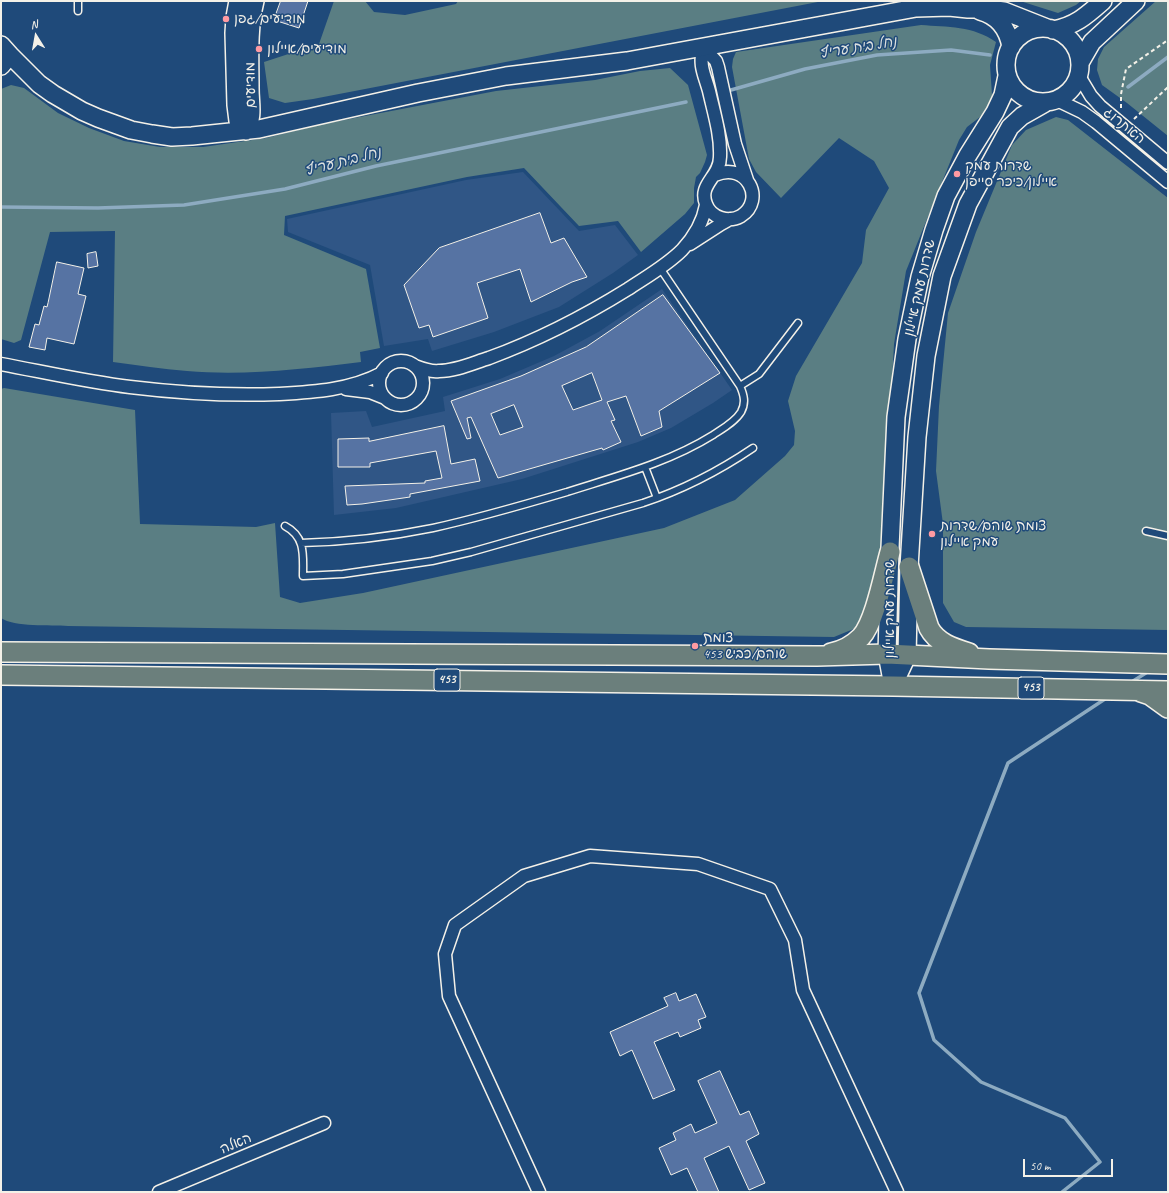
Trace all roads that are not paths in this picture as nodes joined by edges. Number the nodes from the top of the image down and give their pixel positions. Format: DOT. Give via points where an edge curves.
graph roads {
  1 [pos="78,1"];
  2 [pos="238,1"];
  3 [pos="255,1"];
  4 [pos="1103,1"];
  5 [pos="1136,1"];
  6 [pos="968,9"];
  7 [pos="78,11"];
  8 [pos="1050,29"];
  9 [pos="703,47"];
  10 [pos="1011,47"];
  11 [pos="4,55"];
  12 [pos="1080,68"];
  13 [pos="1007,76"];
  14 [pos="1051,101"];
  15 [pos="246,131"];
  16 [pos="1168,163"];
  17 [pos="715,175"];
  18 [pos="746,180"];
  19 [pos="1168,182"];
  20 [pos="706,205"];
  21 [pos="730,220"];
  22 [pos="682,249"];
  23 [pos="660,268"];
  24 [pos="798,323"];
  25 [pos="1,364"];
  26 [pos="415,366"];
  27 [pos="455,369"];
  28 [pos="382,374"];
  29 [pos="740,386"];
  30 [pos="339,388"];
  31 [pos="421,393"];
  32 [pos="385,398"];
  33 [pos="753,448"];
  34 [pos="645,467"];
  35 [pos="657,498"];
  36 [pos="285,526"];
  37 [pos="1146,531"];
  38 [pos="1168,536"];
  39 [pos="301,543"];
  40 [pos="890,552"];
  41 [pos="910,567"];
  42 [pos="1,638"];
  43 [pos="1,652"];
  44 [pos="40,652"];
  45 [pos="887,654"];
  46 [pos="817,656"];
  47 [pos="907,656"];
  48 [pos="989,659"];
  49 [pos="1168,664"];
  50 [pos="1,675"];
  51 [pos="894,686"];
  52 [pos="1136,690"];
  53 [pos="1168,691"];
  54 [pos="1168,708"];
  55 [pos="324,1123"];
  56 [pos="159,1192"];
  57 [pos="538,1192"];
  58 [pos="897,1192"];
  1 -- 7 [label="lane"];
  2 -- 15 [label="main road, מודיעים" via="234,33 236,105 238,121"];
  3 -- 15 [label="main road, מודיעים" via="250,54 251,117"];
  4 -- 8 [label="main road" via="1076,23 1065,28"];
  5 -- 12 [label="main road" via="1092,42"];
  6 -- 8 [label="main road" via="987,8 1004,11"];
  6 -- 9 [label="main road" via="949,7 908,10"];
  6 -- 10 [label="main road" via="991,15 1000,22 1009,36"];
  8 -- 10 [label="main road" via="1038,29 1022,35"];
  8 -- 12 [label="main road" via="1061,33 1074,45 1078,52"];
  9 -- 15 [label="main road" via="627,62 506,76 418,92"];
  9 -- 17 [label="street" via="702,72 720,139 719,167"];
  9 -- 18 [label="street" via="718,66 735,144"];
  10 -- 13 [label="main road" via="1007,56"];
  11 -- 15 [label="main road" via="53,94 82,111 115,125 172,136"];
  12 -- 14 [label="main road" via="1076,84 1070,91 1063,97"];
  12 -- 16 [label="street, האתרוג" via="1091,96 1100,106"];
  13 -- 14 [label="main road" via="1022,96 1033,101"];
  13 -- 40 [label="main road, שדרות עמק איילון" via="995,112 946,196 920,277 907,339 896,417"];
  14 -- 19 [label="street, האתרוג" via="1082,112"];
  14 -- 41 [label="main road, שדרות עמק איילון" via="1022,116 1010,127 968,204 942,276 924,371 917,437"];
  17 -- 18 [label="street" via="732,172 744,176"];
  17 -- 20 [label="street" via="705,188"];
  18 -- 21 [label="street" via="753,195 752,202 744,214"];
  20 -- 21 [label="street" via="718,218"];
  20 -- 22 [label="street" via="699,225"];
  21 -- 22 [label="street"];
  22 -- 23 [label="street"];
  23 -- 27 [label="street" via="557,329"];
  23 -- 29 [label="lane"];
  24 -- 29 [label="lane" via="759,374"];
  25 -- 30 [label="street" via="129,387 203,394 296,393"];
  26 -- 27 [label="street" via="438,372"];
  26 -- 28 [label="street" via="396,362 389,365"];
  26 -- 31 [label="street" via="422,377"];
  27 -- 31 [label="street" via="436,379"];
  28 -- 30 [label="street"];
  28 -- 32 [label="street" via="379,385"];
  29 -- 34 [label="lane" via="744,399 743,407 734,420 699,444"];
  30 -- 32 [label="street" via="370,392"];
  31 -- 32 [label="street" via="410,404 403,405 392,403"];
  33 -- 35 [label="lane" via="693,483"];
  34 -- 35 [label="lane"];
  34 -- 39 [label="lane" via="513,508 433,528 357,540"];
  35 -- 39 [label="lane" via="471,552 385,569 302,576"];
  36 -- 39 [label="lane" via="298,535"];
  37 -- 38 [label="lane"];
  40 -- 45 [label="main road, שדרות עמק איילון"];
  40 -- 46 [label="main road" via="872,616 861,637 839,651"];
  41 -- 47 [label="main road, שדרות עמק איילון"];
  41 -- 48 [label="main road" via="933,635 944,644 958,650"];
  42 -- 44 [label="main road"];
  43 -- 44 [label="main road, 453"];
  44 -- 46 [label="main road, 453"];
  45 -- 46 [label="main road, 453"];
  45 -- 47 [label="main road, 453"];
  45 -- 51 [label="main road, שדרות עמק איילון"];
  47 -- 48 [label="main road, 453"];
  47 -- 51 [label="main road, שדרות עמק איילון"];
  48 -- 49 [label="main road, 453"];
  50 -- 51 [label="main road, 453"];
  51 -- 52 [label="main road, 453"];
  52 -- 53 [label="main road, 453"];
  52 -- 54 [label="main road" via="1150,695"];
  55 -- 56 [label="street, האלה"];
  57 -- 58 [label="street" via="449,996 444,954 455,925 524,876 590,856 698,864 770,889 795,940 803,990"];
}
